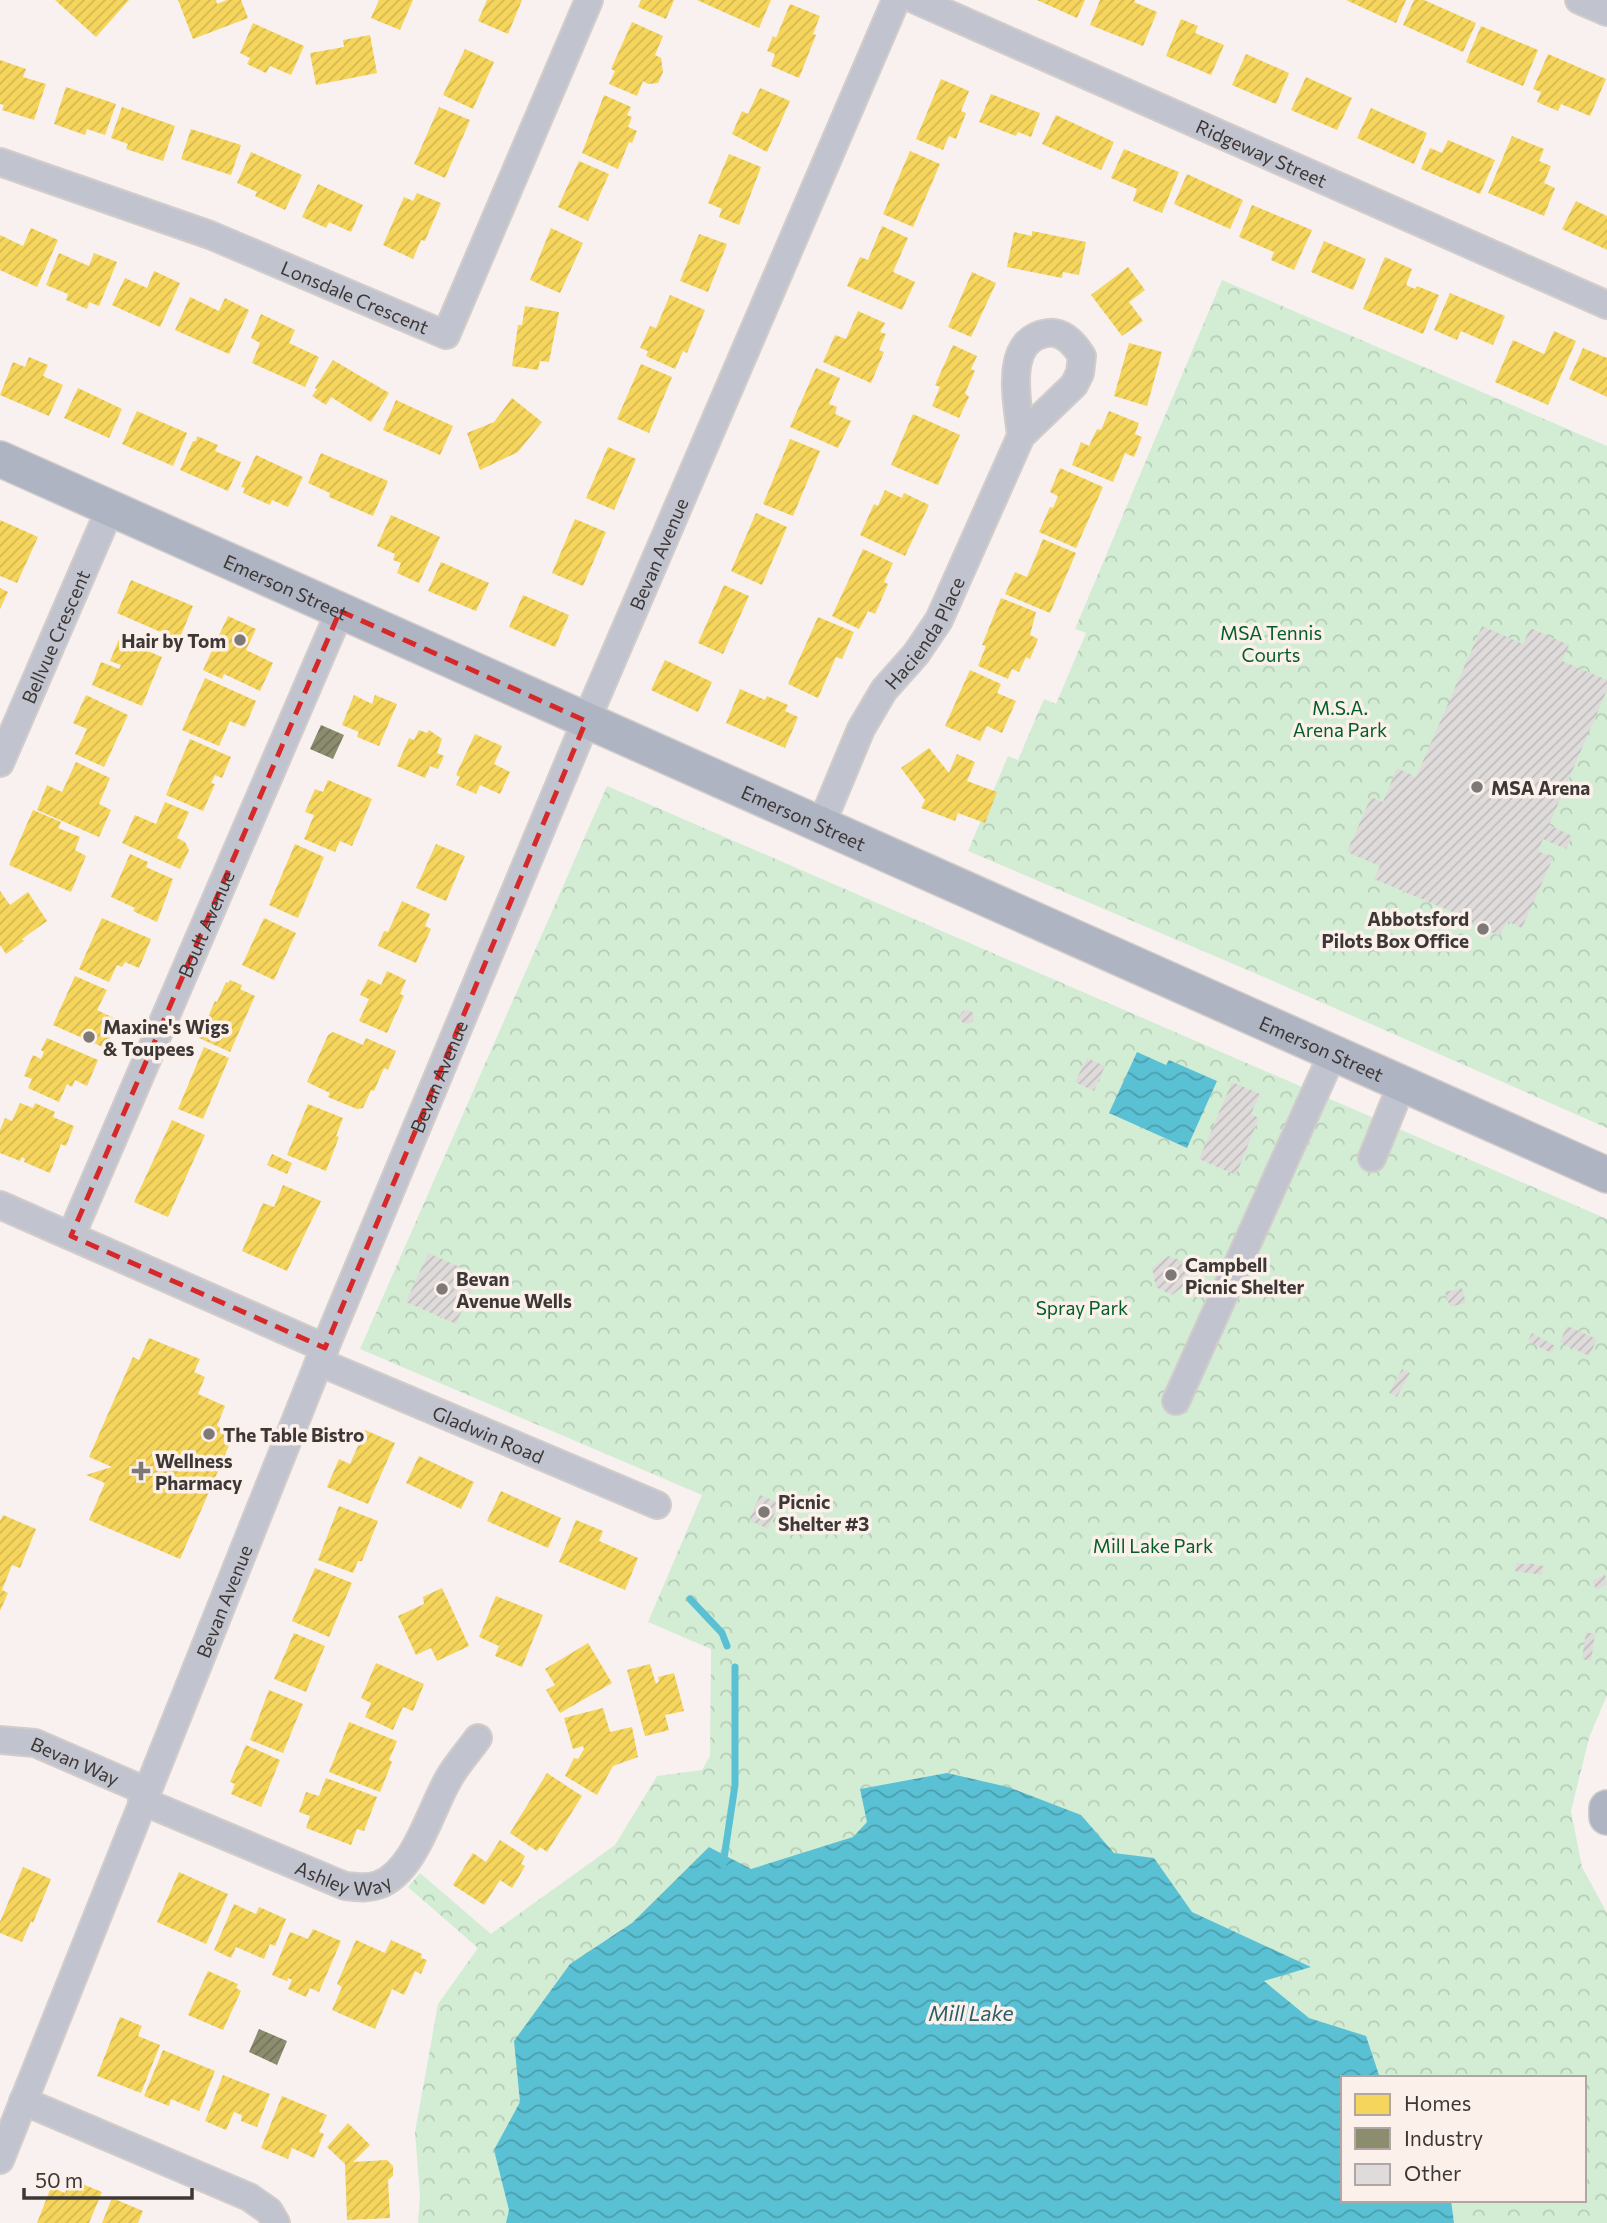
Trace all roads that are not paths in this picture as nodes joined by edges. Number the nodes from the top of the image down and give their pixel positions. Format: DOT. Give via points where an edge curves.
graph roads {
  1 [pos="589,0"];
  2 [pos="896,0"];
  3 [pos="916,0"];
  4 [pos="1579,0"];
  5 [pos="1607,12"];
  6 [pos="0,162"];
  7 [pos="1607,305"];
  8 [pos="1021,436"];
  9 [pos="0,459"];
  10 [pos="110,509"];
  11 [pos="340,611"];
  12 [pos="586,721"];
  13 [pos="0,763"];
  14 [pos="821,825"];
  15 [pos="1333,1053"];
  16 [pos="1402,1084"];
  17 [pos="1372,1158"];
  18 [pos="1607,1174"];
  19 [pos="0,1205"];
  20 [pos="71,1237"];
  21 [pos="322,1355"];
  22 [pos="1176,1401"];
  23 [pos="657,1505"];
  24 [pos="478,1738"];
  25 [pos="0,1740"];
  26 [pos="144,1796"];
  27 [pos="1607,1808"];
  28 [pos="1607,1817"];
  29 [pos="23,2101"];
  30 [pos="0,2160"];
  31 [pos="276,2223"];
  1 -- 6 [label="street, Lonsdale Crescent" via="446,335 210,235"];
  2 -- 12 [label="street, Bevan Avenue"];
  3 -- 7 [label="street, Ridgeway Street"];
  4 -- 5 [label="street"];
  8 -- 14 [label="street, Hacienda Place" via="939,620 884,690 861,729"];
  9 -- 10 [label="main road, Emerson Street"];
  10 -- 11 [label="main road, Emerson Street"];
  10 -- 13 [label="street, Bellvue Crescent"];
  11 -- 12 [label="main road, Emerson Street"];
  11 -- 20 [label="street, Boult Avenue"];
  12 -- 14 [label="main road, Emerson Street"];
  12 -- 21 [label="street, Bevan Avenue"];
  14 -- 15 [label="main road, Emerson Street"];
  15 -- 16 [label="main road, Emerson Street"];
  15 -- 22 [label="street"];
  16 -- 17 [label="street"];
  16 -- 18 [label="main road, Emerson Street"];
  19 -- 20 [label="street, Gladwin Road"];
  20 -- 21 [label="street, Gladwin Road"];
  21 -- 23 [label="street, Gladwin Road"];
  21 -- 26 [label="street, Bevan Avenue"];
  24 -- 26 [label="street, Ashley Way" via="449,1778 411,1854 380,1884 364,1888 345,1886"];
  25 -- 26 [label="street, Bevan Way" via="35,1743"];
  26 -- 29 [label="street, Bevan Avenue"];
  27 -- 28 [label="main road"];
  29 -- 30 [label="street, Bevan Avenue"];
  29 -- 31 [label="street" via="249,2197 269,2211"];
}
